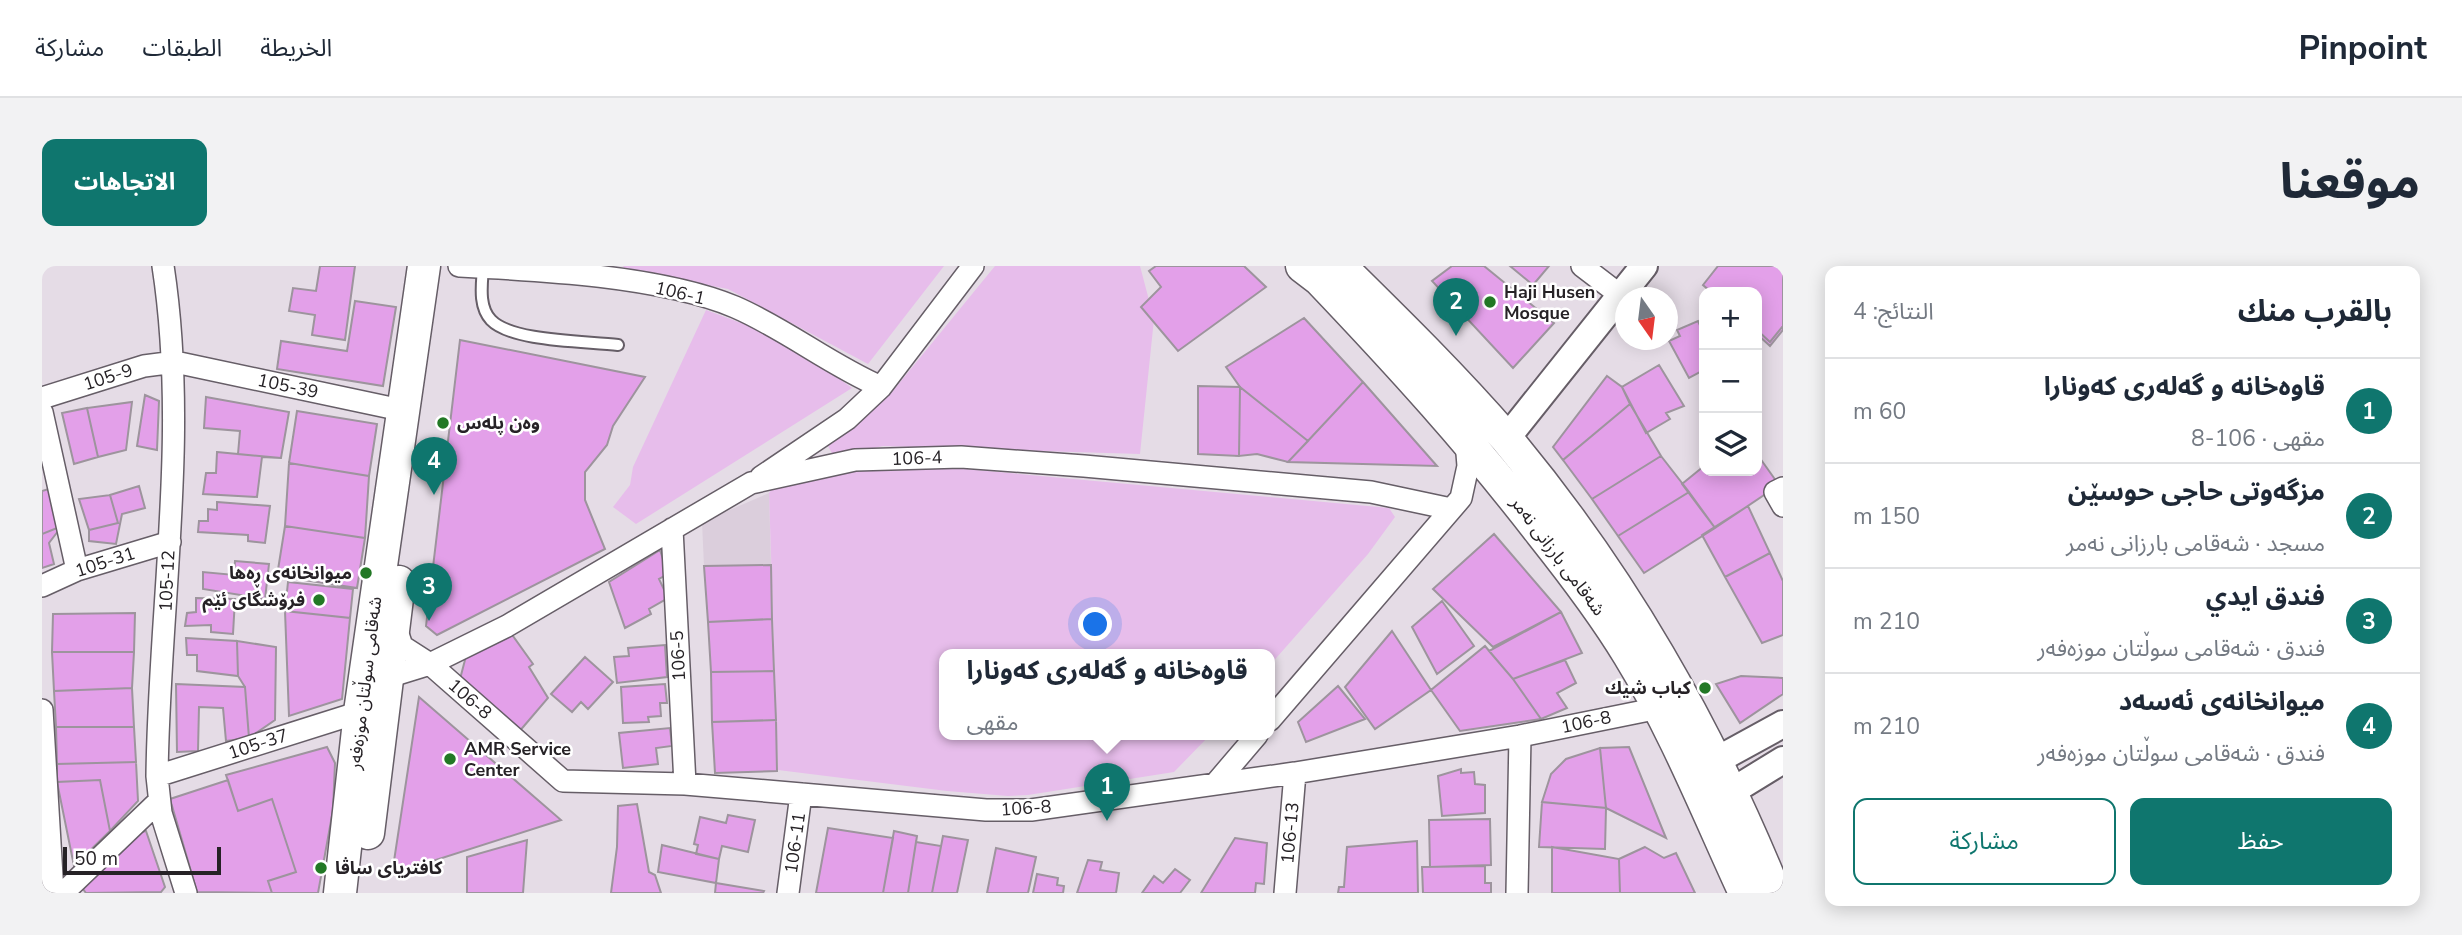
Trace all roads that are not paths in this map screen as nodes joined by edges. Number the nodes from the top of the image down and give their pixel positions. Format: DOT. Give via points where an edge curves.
graph roads {
  1 [pos="163,266"];
  2 [pos="424,266"];
  3 [pos="443,266"];
  4 [pos="459,266"];
  5 [pos="973,266"];
  6 [pos="1302,266"];
  7 [pos="1340,266"];
  8 [pos="1582,266"];
  9 [pos="1644,266"];
  10 [pos="483,267"];
  11 [pos="526,268"];
  12 [pos="1627,287"];
  13 [pos="1615,291"];
  14 [pos="1615,301"];
  15 [pos="618,345"];
  16 [pos="174,362"];
  17 [pos="881,387"];
  18 [pos="43,398"];
  19 [pos="401,410"];
  20 [pos="1465,437"];
  21 [pos="1506,439"];
  22 [pos="751,483"];
  23 [pos="1507,488"];
  24 [pos="1783,488"];
  25 [pos="1456,503"];
  26 [pos="1783,506"];
  27 [pos="672,529"];
  28 [pos="170,542"];
  29 [pos="77,570"];
  30 [pos="42,586"];
  31 [pos="394,623"];
  32 [pos="430,664"];
  33 [pos="388,677"];
  34 [pos="1659,708"];
  35 [pos="42,710"];
  36 [pos="360,712"];
  37 [pos="1275,714"];
  38 [pos="1783,724"];
  39 [pos="1520,736"];
  40 [pos="1253,740"];
  41 [pos="1783,760"];
  42 [pos="1703,768"];
  43 [pos="1295,773"];
  44 [pos="157,776"];
  45 [pos="685,783"];
  46 [pos="1216,783"];
  47 [pos="802,794"];
  48 [pos="1719,800"];
  49 [pos="159,801"];
  50 [pos="53,893"];
  51 [pos="63,893"];
  52 [pos="186,893"];
  53 [pos="340,893"];
  54 [pos="360,893"];
  55 [pos="788,893"];
  56 [pos="1285,893"];
  57 [pos="1517,893"];
  58 [pos="1745,893"];
  59 [pos="1775,893"];
  1 -- 16 [label="street, 105-12"];
  2 -- 19 [label="main road, شەقامی سوڵتان موزەفەر"];
  3 -- 31 [label="main road, شەقامی سوڵتان موزەفەر"];
  4 -- 10 [label="street, 106-1"];
  5 -- 17 [label="street"];
  6 -- 20 [label="main road, شەقامی بارزانی نەمر" via="1328,288"];
  7 -- 21 [label="main road, شەقامی بارزانی نەمر"];
  8 -- 13 [label="street"];
  9 -- 12 [label="street"];
  10 -- 11 [label="street, 106-1"];
  10 -- 15 [label="lane" via="481,300 490,319 512,332"];
  11 -- 17 [label="street, 106-1" via="620,280 734,307"];
  14 -- 21 [label="street"];
  16 -- 18 [label="street, 105-9" via="145,366"];
  16 -- 19 [label="street, 105-39"];
  16 -- 28 [label="street, 105-12"];
  17 -- 22 [label="street" via="847,419"];
  18 -- 29 [label="street"];
  19 -- 36 [label="main road, شەقامی سوڵتان موزەفەر"];
  20 -- 23 [label="main road, شەقامی بارزانی نەمر"];
  20 -- 25 [label="street" via="1468,466"];
  21 -- 42 [label="main road, شەقامی بارزانی نەمر" via="1610,577 1686,698"];
  22 -- 25 [label="street, 106-4" via="855,460 961,457"];
  22 -- 27 [label="street, 106-4"];
  23 -- 25 [label="street" via="1479,491"];
  23 -- 34 [label="main road, شەقامی بارزانی نەمر" via="1589,594"];
  24 -- 26 [label="street" via="1775,492"];
  25 -- 37 [label="street"];
  27 -- 32 [label="street, 106-4" via="529,613"];
  27 -- 45 [label="street, 106-5"];
  28 -- 29 [label="street, 105-31"];
  28 -- 44 [label="street, 105-12"];
  29 -- 30 [label="street, 105-31"];
  31 -- 32 [label="street, 106-8" via="402,646"];
  31 -- 33 [label="main road, شەقامی سوڵتان موزەفەر"];
  32 -- 33 [label="street, 106-4"];
  32 -- 45 [label="street, 106-8" via="563,781"];
  33 -- 54 [label="main road, شەقامی سوڵتان موزەفەر"];
  34 -- 39 [label="street, 106-8"];
  34 -- 42 [label="main road, شەقامی بارزانی نەمر"];
  35 -- 50 [label="street"];
  36 -- 44 [label="street, 105-37"];
  36 -- 53 [label="main road, شەقامی سوڵتان موزەفەر"];
  38 -- 42 [label="street"];
  39 -- 43 [label="street, 106-8"];
  39 -- 57 [label="street"];
  40 -- 46 [label="street"];
  41 -- 48 [label="street"];
  42 -- 48 [label="main road, شەقامی بارزانی نەمر"];
  43 -- 46 [label="street, 106-8"];
  43 -- 56 [label="street, 106-13"];
  44 -- 49 [label="street, 105-12"];
  45 -- 47 [label="street, 106-8"];
  46 -- 47 [label="street, 106-8" via="1031,810"];
  47 -- 55 [label="street, 106-11"];
  48 -- 58 [label="main road, شەقامی بارزانی نەمر"];
  48 -- 59 [label="main road, شەقامی بارزانی نەمر"];
  49 -- 51 [label="street"];
  49 -- 52 [label="street, 105-12"];
}
